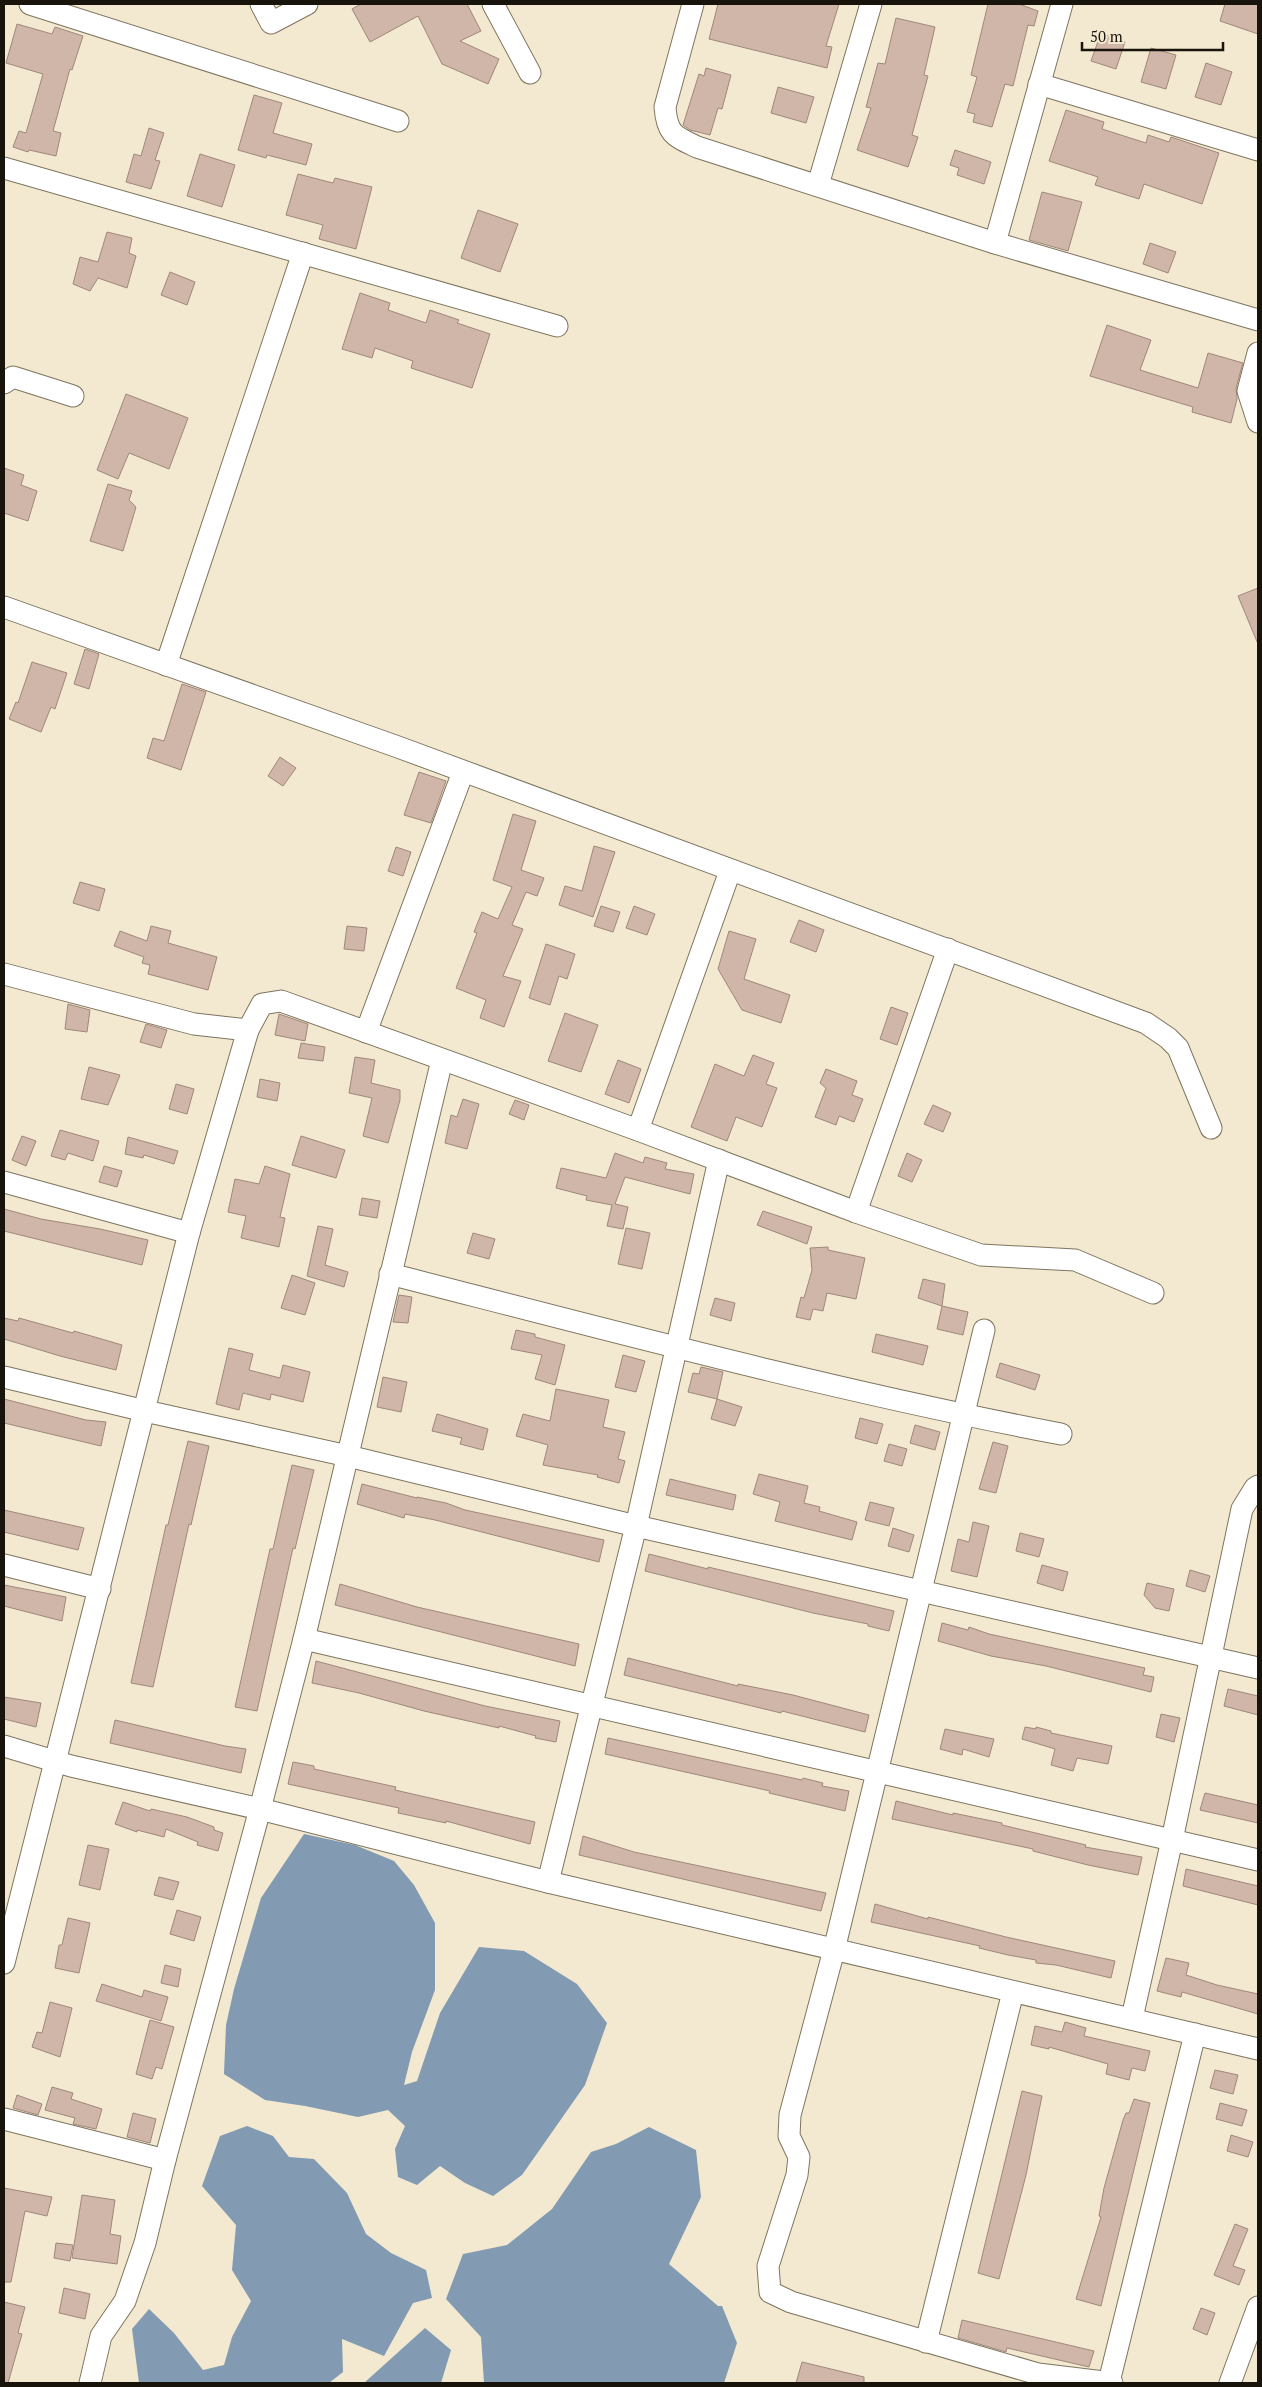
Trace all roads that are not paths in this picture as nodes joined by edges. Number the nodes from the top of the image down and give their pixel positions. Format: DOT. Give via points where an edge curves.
graph roads {
  1 [pos="30,4"];
  2 [pos="261,4"];
  3 [pos="307,4"];
  4 [pos="493,4"];
  5 [pos="694,4"];
  6 [pos="871,4"];
  7 [pos="1062,4"];
  8 [pos="530,73"];
  9 [pos="1040,84"];
  10 [pos="398,121"];
  11 [pos="1258,150"];
  12 [pos="4,168"];
  13 [pos="818,185"];
  14 [pos="995,243"];
  15 [pos="303,253"];
  16 [pos="1258,320"];
  17 [pos="557,326"];
  18 [pos="1258,353"];
  19 [pos="4,382"];
  20 [pos="73,396"];
  21 [pos="1258,422"];
  22 [pos="4,607"];
  23 [pos="166,665"];
  24 [pos="463,772"];
  25 [pos="730,871"];
  26 [pos="948,949"];
  27 [pos="4,974"];
  28 [pos="248,1030"];
  29 [pos="366,1032"];
  30 [pos="442,1060"];
  31 [pos="1211,1128"];
  32 [pos="638,1130"];
  33 [pos="720,1160"];
  34 [pos="4,1182"];
  35 [pos="856,1212"];
  36 [pos="189,1233"];
  37 [pos="390,1274"];
  38 [pos="1153,1293"];
  39 [pos="984,1330"];
  40 [pos="677,1348"];
  41 [pos="4,1377"];
  42 [pos="145,1411"];
  43 [pos="964,1415"];
  44 [pos="1061,1434"];
  45 [pos="348,1456"];
  46 [pos="1258,1486"];
  47 [pos="636,1526"];
  48 [pos="4,1565"];
  49 [pos="100,1589"];
  50 [pos="922,1591"];
  51 [pos="304,1638"];
  52 [pos="1212,1655"];
  53 [pos="1258,1668"];
  54 [pos="592,1704"];
  55 [pos="4,1746"];
  56 [pos="57,1760"];
  57 [pos="878,1771"];
  58 [pos="260,1809"];
  59 [pos="1172,1840"];
  60 [pos="1258,1860"];
  61 [pos="548,1882"];
  62 [pos="834,1950"];
  63 [pos="4,1957"];
  64 [pos="1013,1992"];
  65 [pos="1132,2018"];
  66 [pos="1196,2034"];
  67 [pos="1258,2049"];
  68 [pos="4,2119"];
  69 [pos="165,2160"];
  70 [pos="1258,2307"];
  71 [pos="926,2342"];
  72 [pos="1036,2379"];
  73 [pos="90,2383"];
  74 [pos="1110,2383"];
  75 [pos="1230,2383"];
  1 -- 10 [label="street"];
  2 -- 3 [label="street" via="271,23"];
  4 -- 8 [label="street"];
  5 -- 13 [label="street" via="665,107 666,124 679,138 697,147"];
  6 -- 13 [label="street"];
  7 -- 9 [label="street"];
  9 -- 11 [label="street"];
  9 -- 14 [label="street"];
  12 -- 15 [label="street"];
  13 -- 14 [label="street"];
  14 -- 16 [label="street"];
  15 -- 17 [label="street"];
  15 -- 23 [label="street"];
  18 -- 21 [label="street" via="1248,391"];
  19 -- 20 [label="street" via="13,377"];
  22 -- 23 [label="street"];
  23 -- 24 [label="street"];
  24 -- 25 [label="street"];
  24 -- 29 [label="street"];
  25 -- 26 [label="street"];
  25 -- 32 [label="street"];
  26 -- 31 [label="street" via="1146,1023 1178,1048"];
  26 -- 35 [label="street"];
  27 -- 28 [label="street" via="194,1024"];
  28 -- 29 [label="street" via="262,1004 281,1001"];
  28 -- 36 [label="street"];
  29 -- 30 [label="street"];
  30 -- 32 [label="street"];
  30 -- 37 [label="street"];
  32 -- 33 [label="street"];
  33 -- 35 [label="street"];
  33 -- 40 [label="street"];
  34 -- 36 [label="street"];
  35 -- 38 [label="street" via="981,1255 1075,1260"];
  36 -- 42 [label="street"];
  37 -- 40 [label="street"];
  37 -- 45 [label="street"];
  39 -- 43 [label="street"];
  40 -- 43 [label="street"];
  40 -- 47 [label="street"];
  41 -- 42 [label="street"];
  42 -- 45 [label="street"];
  42 -- 49 [label="street"];
  43 -- 44 [label="street"];
  43 -- 50 [label="street"];
  45 -- 47 [label="street"];
  45 -- 51 [label="street"];
  46 -- 52 [label="street" via="1242,1509"];
  47 -- 50 [label="street"];
  47 -- 54 [label="street"];
  48 -- 49 [label="street"];
  49 -- 56 [label="street"];
  50 -- 52 [label="street"];
  50 -- 57 [label="street"];
  51 -- 54 [label="street"];
  51 -- 58 [label="street"];
  52 -- 53 [label="street"];
  52 -- 59 [label="street"];
  54 -- 57 [label="street"];
  54 -- 61 [label="street"];
  55 -- 56 [label="street"];
  56 -- 58 [label="street" via="71,1766"];
  56 -- 63 [label="street"];
  57 -- 59 [label="street"];
  57 -- 62 [label="street"];
  58 -- 61 [label="street"];
  58 -- 69 [label="street"];
  59 -- 60 [label="street"];
  59 -- 65 [label="street"];
  61 -- 62 [label="street"];
  62 -- 64 [label="street"];
  62 -- 71 [label="street" via="790,2115 789,2136 799,2157 797,2175 768,2266 770,2292 791,2302"];
  64 -- 65 [label="street"];
  64 -- 71 [label="street"];
  65 -- 66 [label="street"];
  66 -- 67 [label="street"];
  66 -- 74 [label="street"];
  68 -- 69 [label="street"];
  69 -- 73 [label="street" via="145,2243 125,2301 101,2336"];
  70 -- 75 [label="street"];
  71 -- 72 [label="street"];
  72 -- 74 [label="street"];
}
